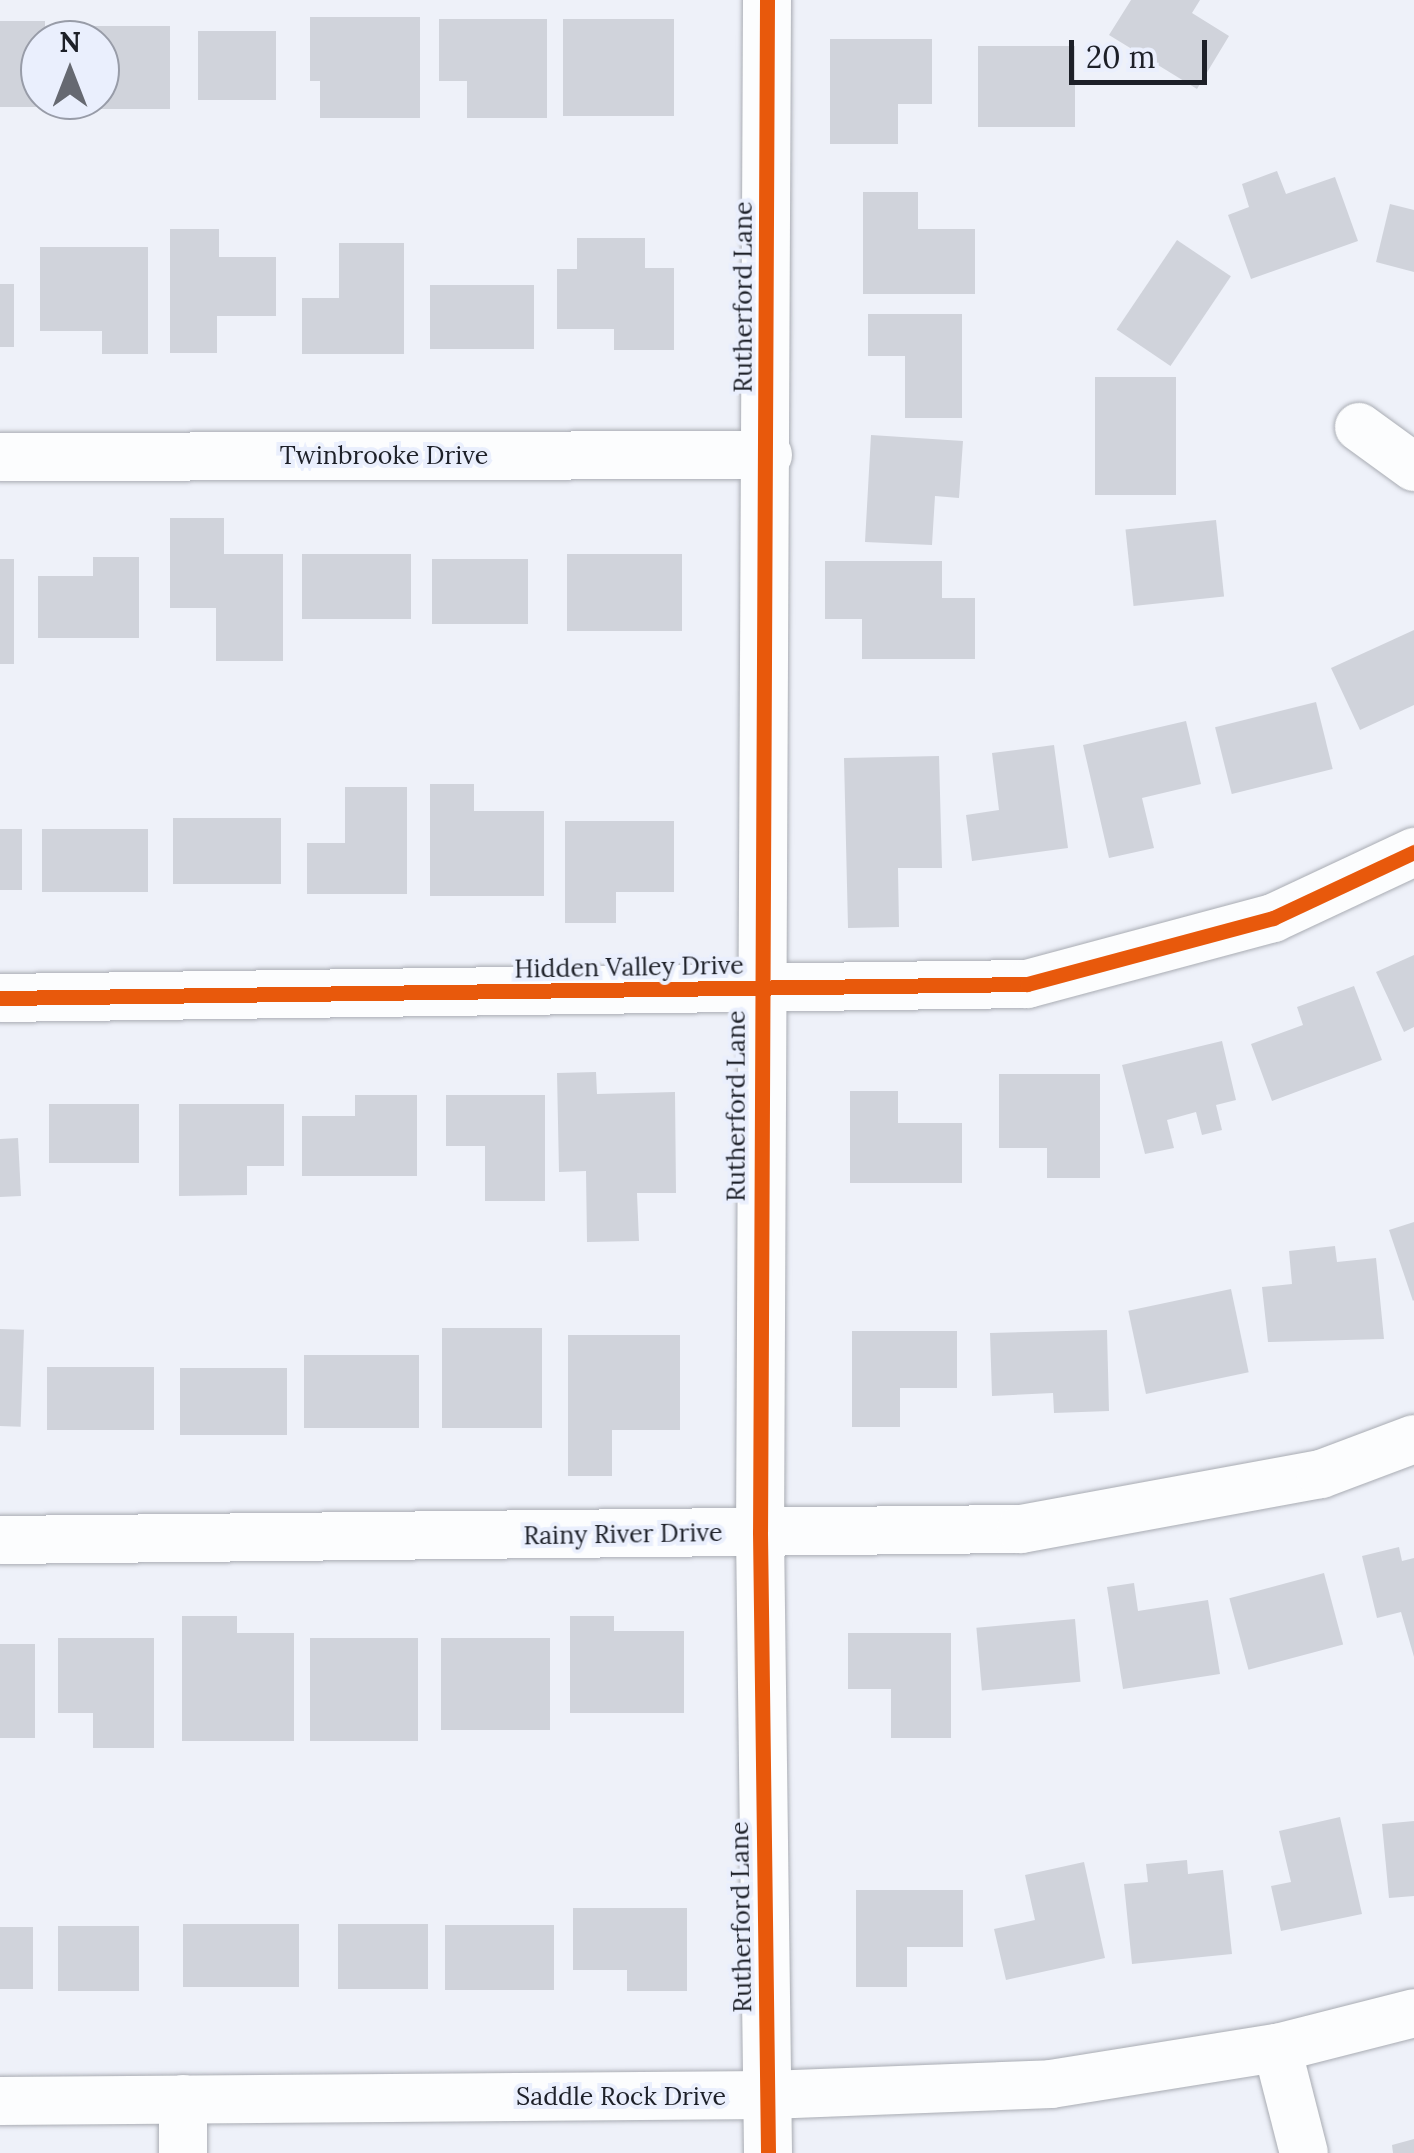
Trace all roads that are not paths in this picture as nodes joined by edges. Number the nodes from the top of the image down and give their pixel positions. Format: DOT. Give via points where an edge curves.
graph roads {
  1 [pos="767,0"];
  2 [pos="1358,427"];
  3 [pos="768,455"];
  4 [pos="0,457"];
  5 [pos="1414,466"];
  6 [pos="1414,852"];
  7 [pos="761,990"];
  8 [pos="0,998"];
  9 [pos="1414,1439"];
  10 [pos="760,1532"];
  11 [pos="0,1540"];
  12 [pos="1414,2013"];
  13 [pos="1277,2048"];
  14 [pos="768,2095"];
  15 [pos="183,2099"];
  16 [pos="0,2100"];
  17 [pos="182,2153"];
  18 [pos="768,2153"];
  19 [pos="1304,2153"];
  1 -- 3 [label="street, Rutherford Lane"];
  2 -- 5 [label="street"];
  3 -- 4 [label="street, Twinbrooke Drive"];
  3 -- 7 [label="street, Rutherford Lane"];
  6 -- 7 [label="street, Hidden Valley Drive" via="1272,918 1028,984"];
  7 -- 8 [label="street, Hidden Valley Drive"];
  7 -- 10 [label="street, Rutherford Lane"];
  9 -- 10 [label="street, Rainy River Drive" via="1322,1474 1022,1529"];
  10 -- 11 [label="street, Rainy River Drive"];
  10 -- 14 [label="street, Rutherford Lane"];
  12 -- 13 [label="street, Saddle Rock Drive"];
  13 -- 14 [label="street, Saddle Rock Drive" via="1051,2084"];
  13 -- 19 [label="street"];
  14 -- 15 [label="street, Saddle Rock Drive"];
  14 -- 18 [label="street, Rutherford Lane"];
  15 -- 16 [label="street, Saddle Rock Drive"];
  15 -- 17 [label="street"];
}
